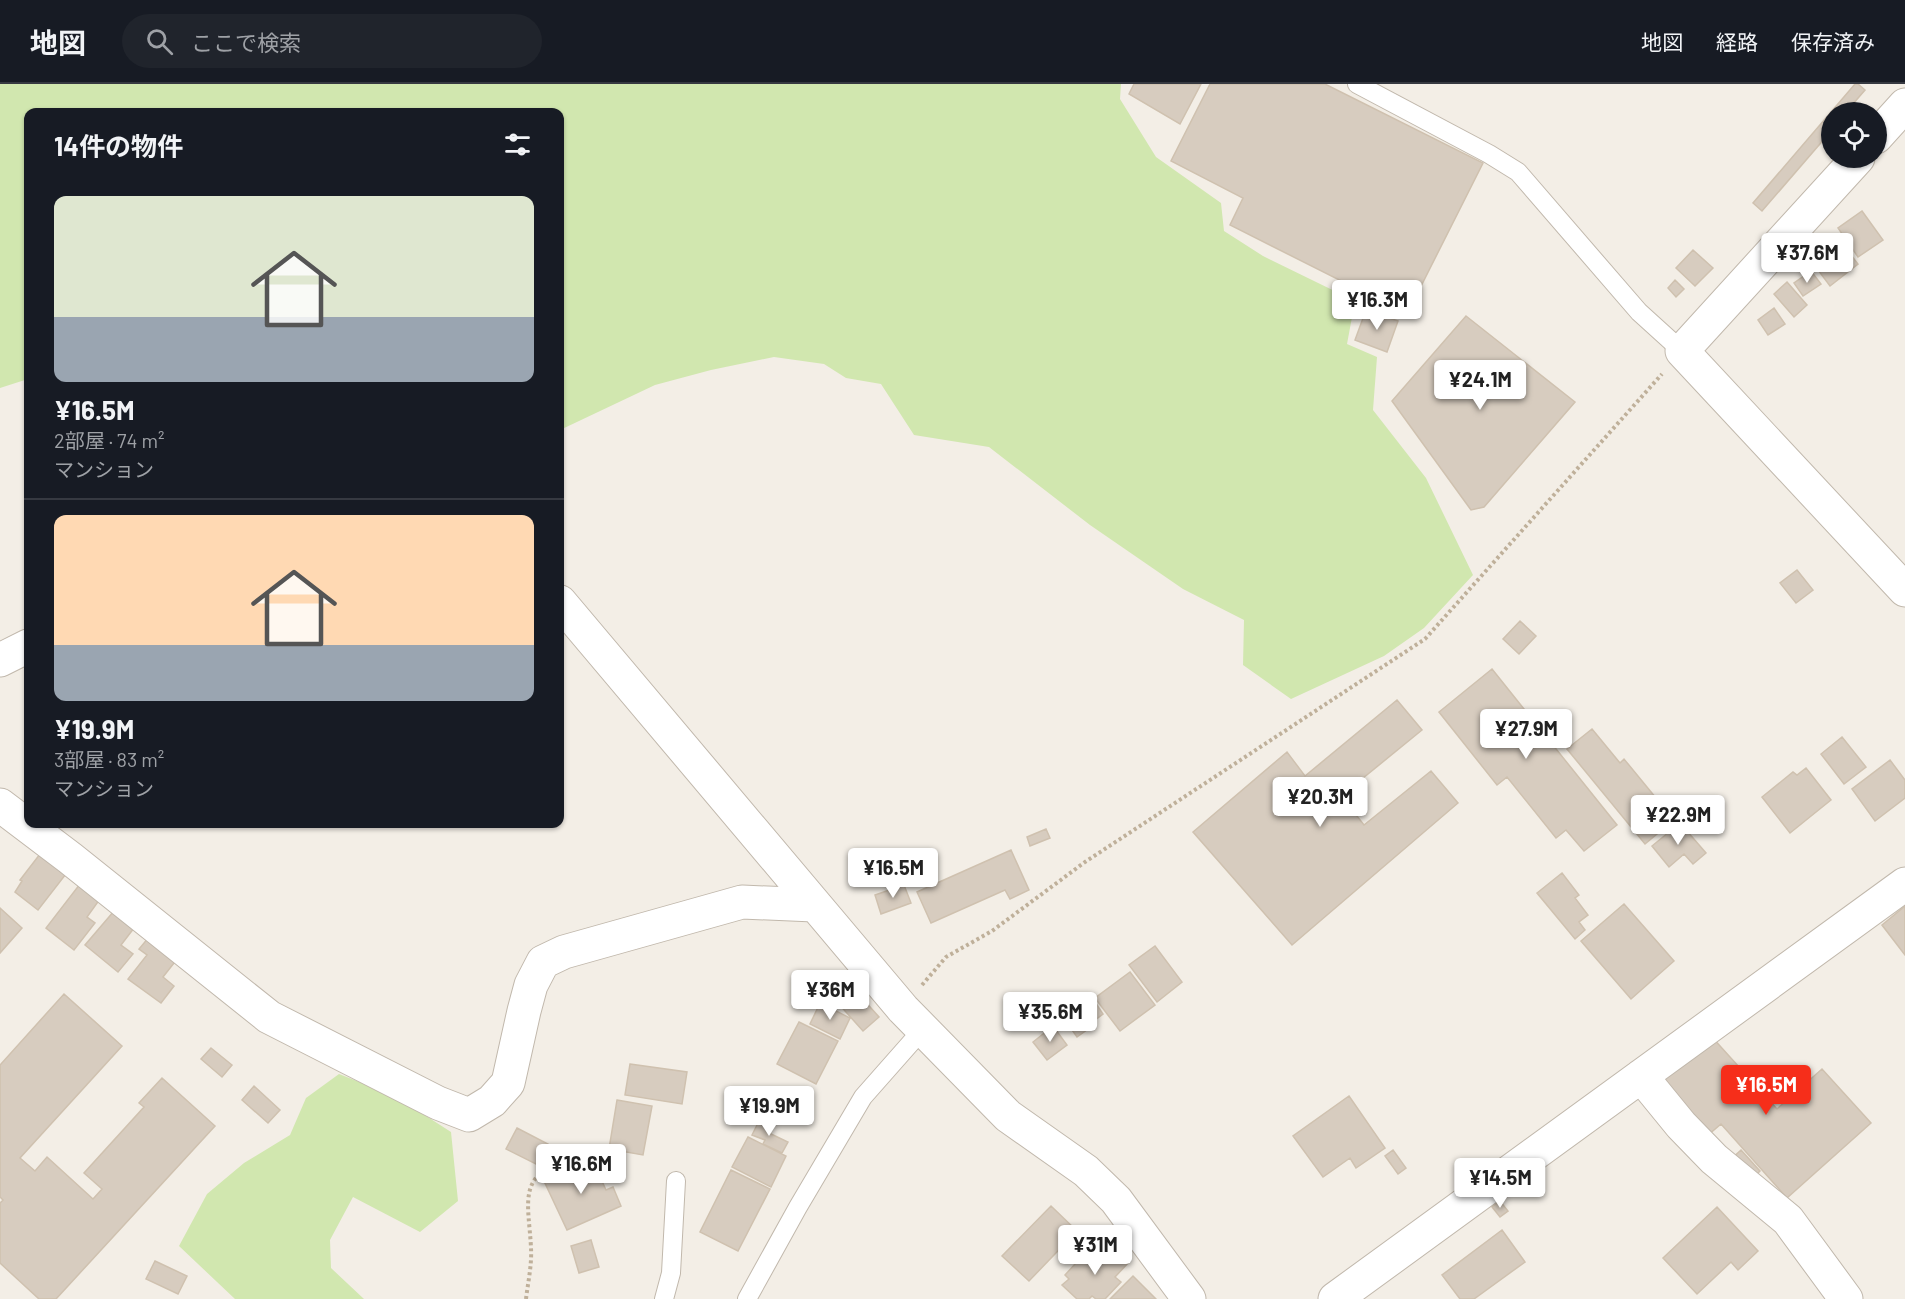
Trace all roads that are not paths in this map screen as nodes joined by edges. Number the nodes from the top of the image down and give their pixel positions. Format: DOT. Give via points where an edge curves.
graph roads {
  1 [pos="1358,84"];
  2 [pos="1905,105"];
  3 [pos="1887,125"];
  4 [pos="1849,168"];
  5 [pos="1682,351"];
  6 [pos="1905,590"];
  7 [pos="564,607"];
  8 [pos="24,648"];
  9 [pos="0,660"];
  10 [pos="0,805"];
  11 [pos="24,823"];
  12 [pos="30,828"];
  13 [pos="1905,884"];
  14 [pos="814,905"];
  15 [pos="913,1019"];
  16 [pos="1641,1076"];
  17 [pos="676,1181"];
  18 [pos="664,1299"];
  19 [pos="747,1299"];
  20 [pos="1189,1299"];
  21 [pos="1335,1299"];
  22 [pos="1846,1299"];
  1 -- 5 [label="lane" via="1518,172 1639,312"];
  2 -- 3 [label="street"];
  4 -- 5 [label="street"];
  5 -- 6 [label="street"];
  7 -- 14 [label="street"];
  8 -- 9 [label="street"];
  10 -- 11 [label="street"];
  12 -- 14 [label="street" via="268,1017 469,1115 492,1101 508,1083 531,985 543,962 564,952 742,902"];
  13 -- 16 [label="street"];
  14 -- 15 [label="street"];
  15 -- 19 [label="lane" via="863,1097"];
  15 -- 20 [label="street" via="1008,1116 1086,1172 1116,1200"];
  16 -- 21 [label="street"];
  16 -- 22 [label="street" via="1714,1159 1788,1220"];
  17 -- 18 [label="lane" via="671,1273"];
}
